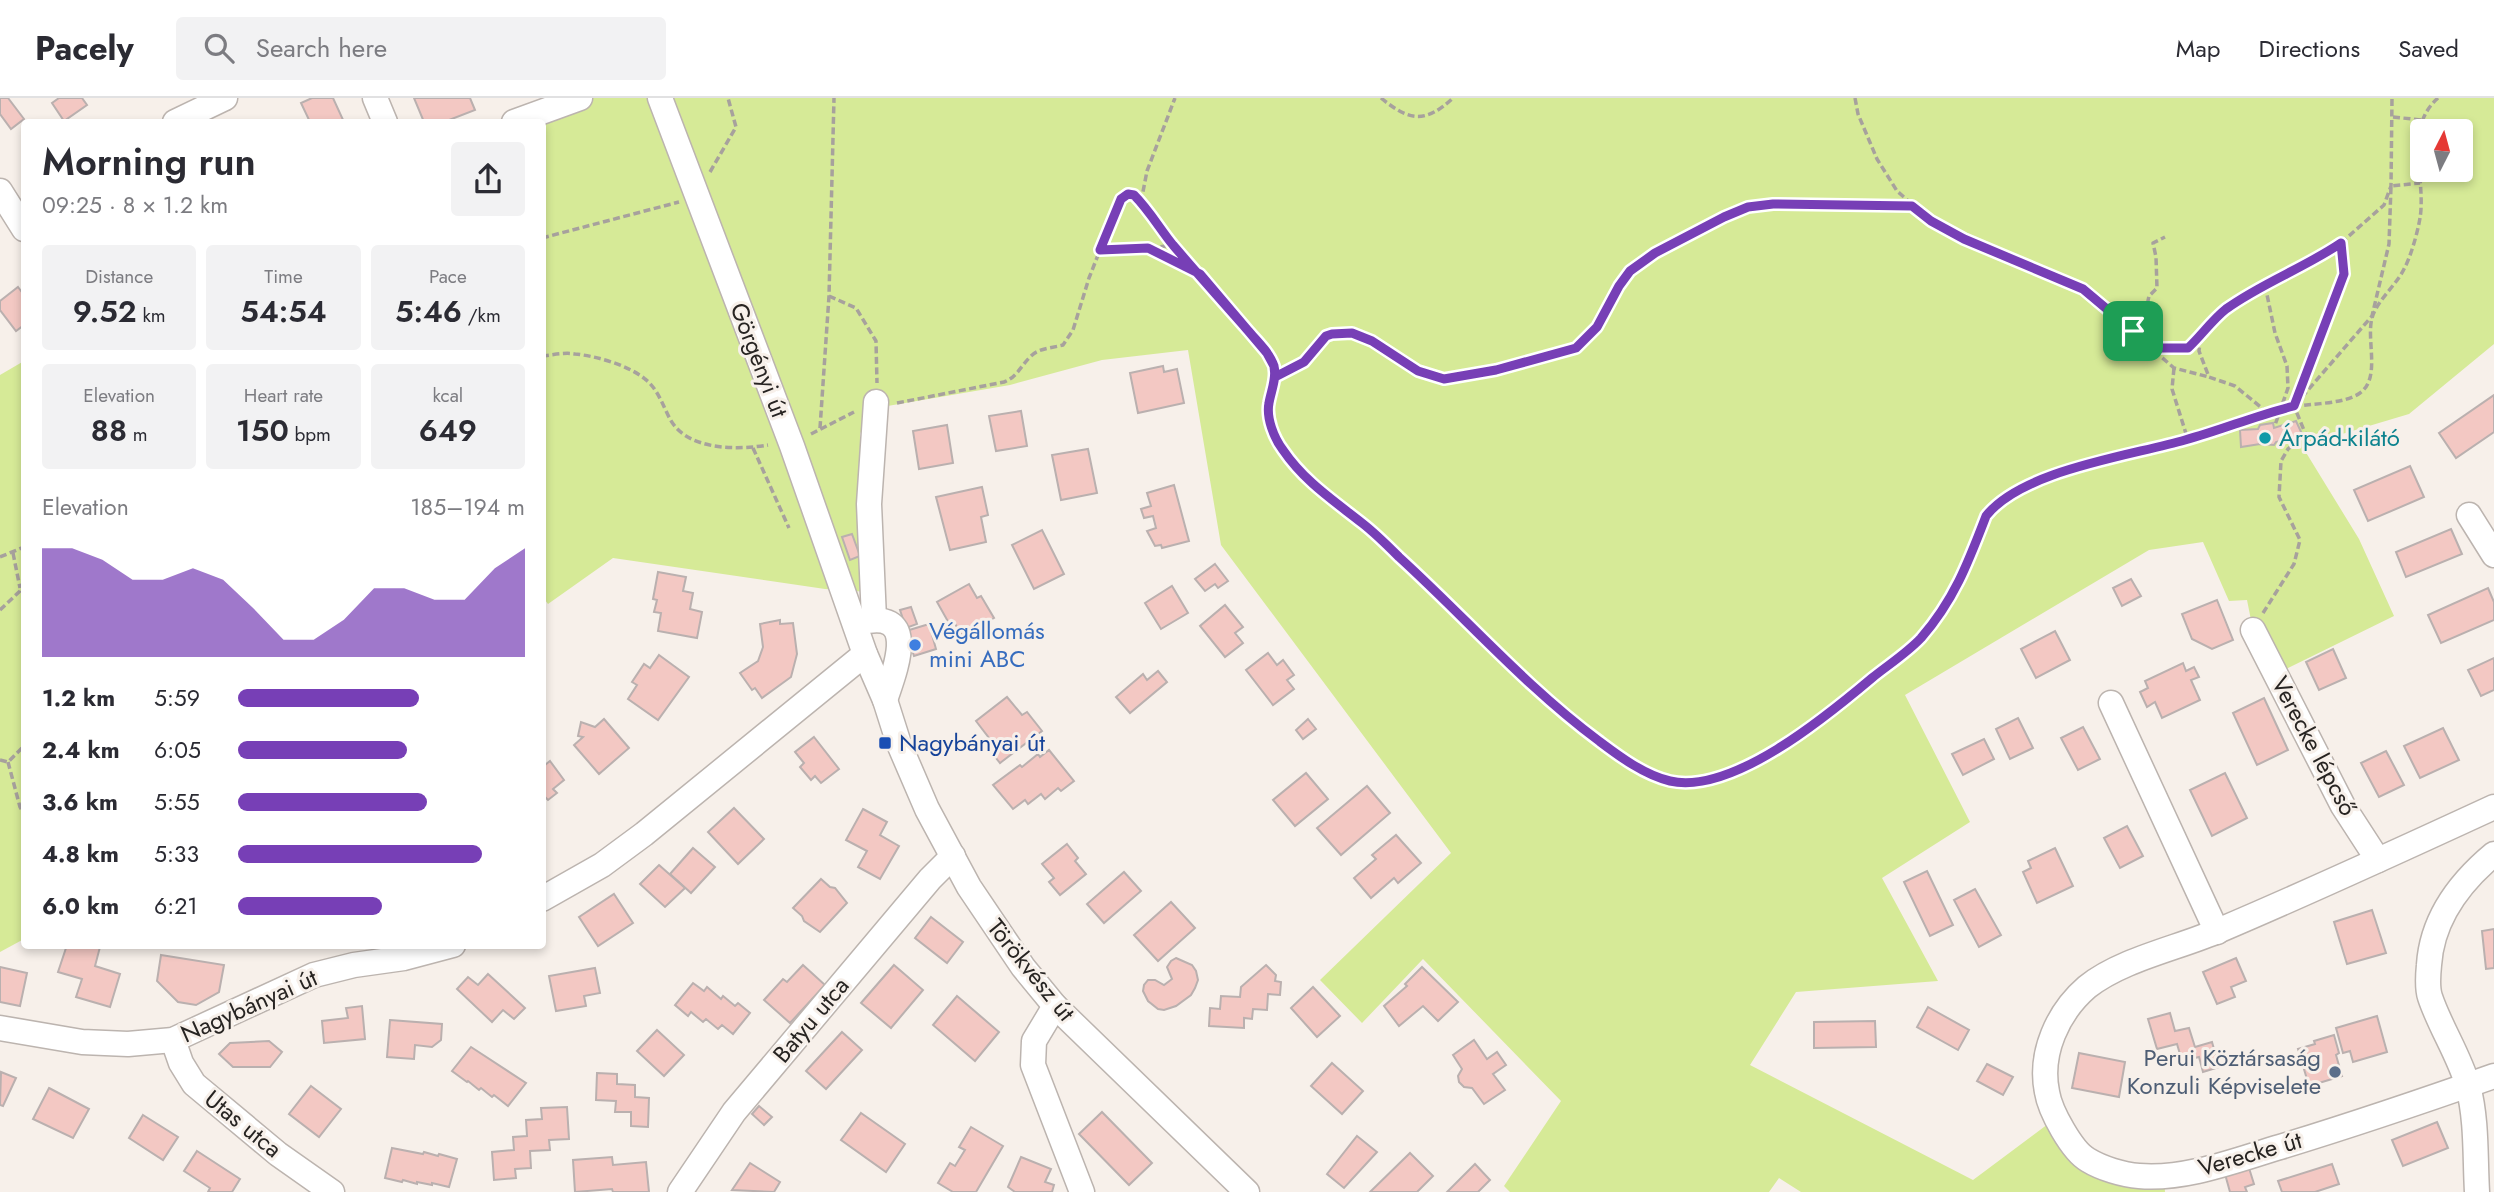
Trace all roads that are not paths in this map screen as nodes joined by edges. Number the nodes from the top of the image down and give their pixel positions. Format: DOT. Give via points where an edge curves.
graph roads {
  1 [pos="225,98"];
  2 [pos="375,98"];
  3 [pos="580,98"];
  4 [pos="660,98"];
  5 [pos="181,119"];
  6 [pos="384,119"];
  7 [pos="522,119"];
  8 [pos="11,197"];
  9 [pos="21,222"];
  10 [pos="876,402"];
  11 [pos="2469,515"];
  12 [pos="2494,555"];
  13 [pos="865,621"];
  14 [pos="2253,630"];
  15 [pos="866,654"];
  16 [pos="885,700"];
  17 [pos="2110,703"];
  18 [pos="2494,807"];
  19 [pos="2494,854"];
  20 [pos="953,856"];
  21 [pos="2378,860"];
  22 [pos="546,898"];
  23 [pos="2217,932"];
  24 [pos="438,949"];
  25 [pos="1055,1006"];
  26 [pos="0,1028"];
  27 [pos="173,1040"];
  28 [pos="2494,1076"];
  29 [pos="2468,1085"];
  30 [pos="332,1192"];
  31 [pos="680,1192"];
  32 [pos="1082,1192"];
  33 [pos="1247,1192"];
  34 [pos="2477,1192"];
  1 -- 5 [label="street"];
  2 -- 6 [label="street"];
  3 -- 7 [label="street"];
  4 -- 13 [label="street, Görgényi út" via="792,446"];
  8 -- 9 [label="street"];
  10 -- 13 [label="street, Törökvész út"];
  11 -- 12 [label="street"];
  13 -- 15 [label="street, Törökvész út"];
  13 -- 16 [label="street" via="883,620 896,631 900,644 900,659"];
  14 -- 21 [label="street, Verecke lépcső" via="2343,806"];
  15 -- 16 [label="street, Törökvész út"];
  15 -- 22 [label="street" via="644,834"];
  16 -- 20 [label="street, Törökvész út" via="904,755"];
  17 -- 23 [label="street"];
  18 -- 21 [label="street, Verecke út"];
  19 -- 29 [label="street" via="2458,890 2430,944 2429,995"];
  20 -- 25 [label="street, Törökvész út" via="995,927"];
  20 -- 31 [label="street, Batyu utca" via="734,1112"];
  21 -- 23 [label="street, Verecke út"];
  23 -- 29 [label="street, Verecke út" via="2131,963 2089,985 2068,1005 2054,1029 2045,1070 2046,1091 2056,1118 2087,1160 2138,1176 2209,1168"];
  24 -- 27 [label="street, Nagybányai út" via="314,975"];
  25 -- 32 [label="street" via="1034,1041 1033,1065"];
  25 -- 33 [label="street, Törökvész út"];
  26 -- 27 [label="street, Nagybányai út" via="82,1042"];
  27 -- 30 [label="street, Utas utca" via="194,1084"];
  28 -- 29 [label="street, Verecke út"];
  29 -- 34 [label="street"];
}
